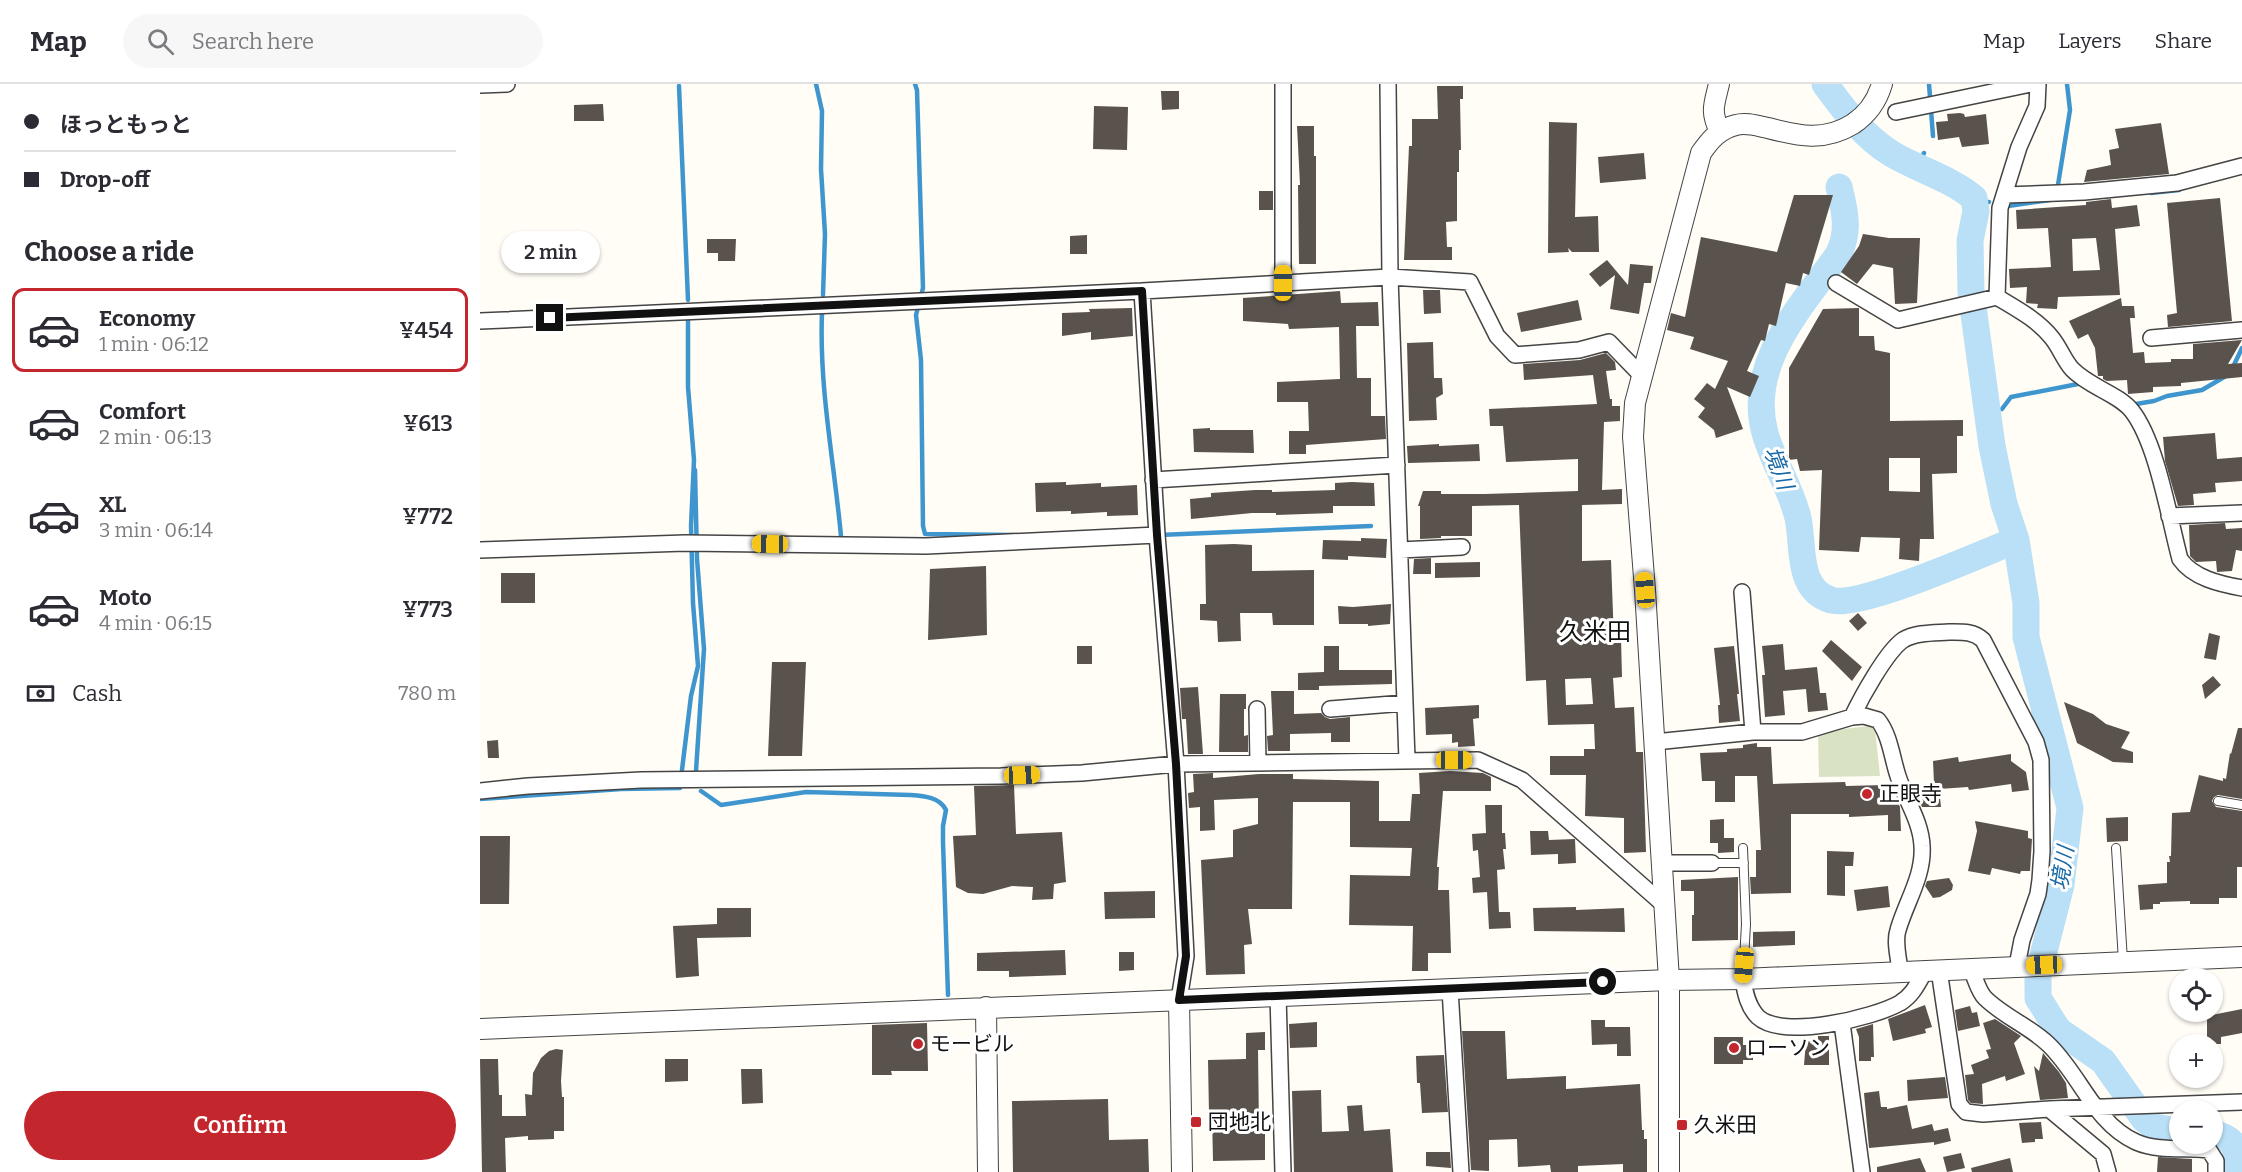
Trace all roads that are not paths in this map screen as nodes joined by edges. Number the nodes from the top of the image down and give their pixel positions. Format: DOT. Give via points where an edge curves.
graph roads {
  1 [pos="507,84"];
  2 [pos="1283,84"];
  3 [pos="1388,84"];
  4 [pos="1719,84"];
  5 [pos="1882,84"];
  6 [pos="2031,84"];
  7 [pos="2038,84"];
  8 [pos="480,85"];
  9 [pos="1896,112"];
  10 [pos="1720,132"];
  11 [pos="2242,166"];
  12 [pos="2005,195"];
  13 [pos="1390,277"];
  14 [pos="1283,283"];
  15 [pos="1836,283"];
  16 [pos="1142,291"];
  17 [pos="1994,298"];
  18 [pos="480,321"];
  19 [pos="2242,330"];
  20 [pos="2151,338"];
  21 [pos="1642,376"];
  22 [pos="1397,465"];
  23 [pos="1154,480"];
  24 [pos="2242,513"];
  25 [pos="2169,516"];
  26 [pos="1157,535"];
  27 [pos="1462,547"];
  28 [pos="480,550"];
  29 [pos="1400,550"];
  30 [pos="2242,588"];
  31 [pos="1742,592"];
  32 [pos="1405,703"];
  33 [pos="1257,709"];
  34 [pos="1329,709"];
  35 [pos="1852,717"];
  36 [pos="1754,732"];
  37 [pos="1655,742"];
  38 [pos="1407,760"];
  39 [pos="1258,763"];
  40 [pos="1176,764"];
  41 [pos="480,791"];
  42 [pos="2218,801"];
  43 [pos="2242,805"];
  44 [pos="1743,848"];
  45 [pos="2116,848"];
  46 [pos="1661,863"];
  47 [pos="1712,863"];
  48 [pos="1744,863"];
  49 [pos="1663,904"];
  50 [pos="2242,957"];
  51 [pos="2123,963"];
  52 [pos="2020,966"];
  53 [pos="1971,969"];
  54 [pos="1932,970"];
  55 [pos="1900,971"];
  56 [pos="1743,979"];
  57 [pos="1669,980"];
  58 [pos="1450,989"];
  59 [pos="1278,995"];
  60 [pos="1179,1000"];
  61 [pos="986,1007"];
  62 [pos="1842,1023"];
  63 [pos="480,1029"];
  64 [pos="2242,1102"];
  65 [pos="2098,1108"];
  66 [pos="2049,1109"];
  67 [pos="988,1172"];
  68 [pos="1182,1172"];
  69 [pos="1283,1172"];
  70 [pos="1461,1172"];
  71 [pos="1669,1172"];
  72 [pos="1862,1172"];
  73 [pos="2108,1172"];
  74 [pos="2216,1172"];
  1 -- 8 [label="street"];
  2 -- 14 [label="street"];
  3 -- 13 [label="street"];
  4 -- 10 [label="street" via="1712,110"];
  5 -- 10 [label="street" via="1866,114 1832,135 1799,135 1743,124"];
  6 -- 9 [label="street"];
  7 -- 12 [label="street" via="2037,106 2019,147"];
  10 -- 21 [label="street" via="1701,153"];
  11 -- 12 [label="street" via="2176,183"];
  12 -- 17 [label="street" via="2000,208"];
  13 -- 14 [label="street"];
  13 -- 21 [label="street" via="1470,282 1497,336 1515,355 1579,350 1609,342"];
  13 -- 22 [label="street"];
  14 -- 16 [label="street"];
  15 -- 17 [label="street" via="1898,320"];
  16 -- 18 [label="street"];
  16 -- 23 [label="street"];
  17 -- 25 [label="street" via="2043,328 2074,371 2132,410 2154,456"];
  19 -- 20 [label="street"];
  21 -- 37 [label="street" via="1632,437"];
  22 -- 23 [label="street"];
  22 -- 29 [label="street"];
  23 -- 26 [label="street"];
  24 -- 25 [label="street"];
  25 -- 30 [label="street" via="2186,568 2224,585"];
  26 -- 28 [label="street" via="926,546 685,543"];
  26 -- 40 [label="street"];
  27 -- 29 [label="street"];
  29 -- 32 [label="street"];
  31 -- 36 [label="street"];
  32 -- 34 [label="street"];
  32 -- 38 [label="street"];
  33 -- 39 [label="street"];
  35 -- 36 [label="street" via="1802,732"];
  35 -- 52 [label="street" via="1903,640 1918,635 1965,632 1977,634 1983,640 2036,742 2041,760 2040,880 2022,940"];
  35 -- 55 [label="street" via="1871,717 1883,726 1920,833 1922,863 1897,932"];
  36 -- 37 [label="street"];
  37 -- 46 [label="street"];
  38 -- 39 [label="street"];
  38 -- 49 [label="street" via="1478,760 1522,780"];
  39 -- 40 [label="street"];
  40 -- 41 [label="street" via="1082,773 641,780"];
  40 -- 60 [label="street" via="1186,956"];
  42 -- 43 [label="lane"];
  44 -- 48 [label="lane"];
  45 -- 51 [label="lane"];
  46 -- 47 [label="street"];
  46 -- 49 [label="street"];
  47 -- 48 [label="lane"];
  48 -- 56 [label="lane"];
  49 -- 57 [label="street"];
  50 -- 51 [label="street"];
  51 -- 52 [label="street"];
  52 -- 53 [label="street"];
  53 -- 54 [label="street"];
  53 -- 65 [label="street" via="1984,997 2048,1043"];
  54 -- 55 [label="street"];
  54 -- 62 [label="street" via="1900,1002"];
  54 -- 66 [label="street" via="1961,1109 1972,1114"];
  55 -- 56 [label="street"];
  56 -- 57 [label="street"];
  56 -- 62 [label="street" via="1746,998 1764,1021 1802,1027"];
  57 -- 58 [label="street"];
  57 -- 71 [label="street"];
  58 -- 59 [label="street"];
  58 -- 70 [label="street"];
  59 -- 60 [label="street"];
  59 -- 69 [label="street"];
  60 -- 61 [label="street"];
  60 -- 68 [label="street"];
  61 -- 63 [label="street"];
  61 -- 67 [label="street"];
  62 -- 72 [label="street"];
  64 -- 65 [label="street"];
  65 -- 66 [label="street"];
  65 -- 74 [label="street" via="2118,1132 2138,1143 2209,1150 2216,1161"];
  66 -- 73 [label="street" via="2103,1154"];
}
